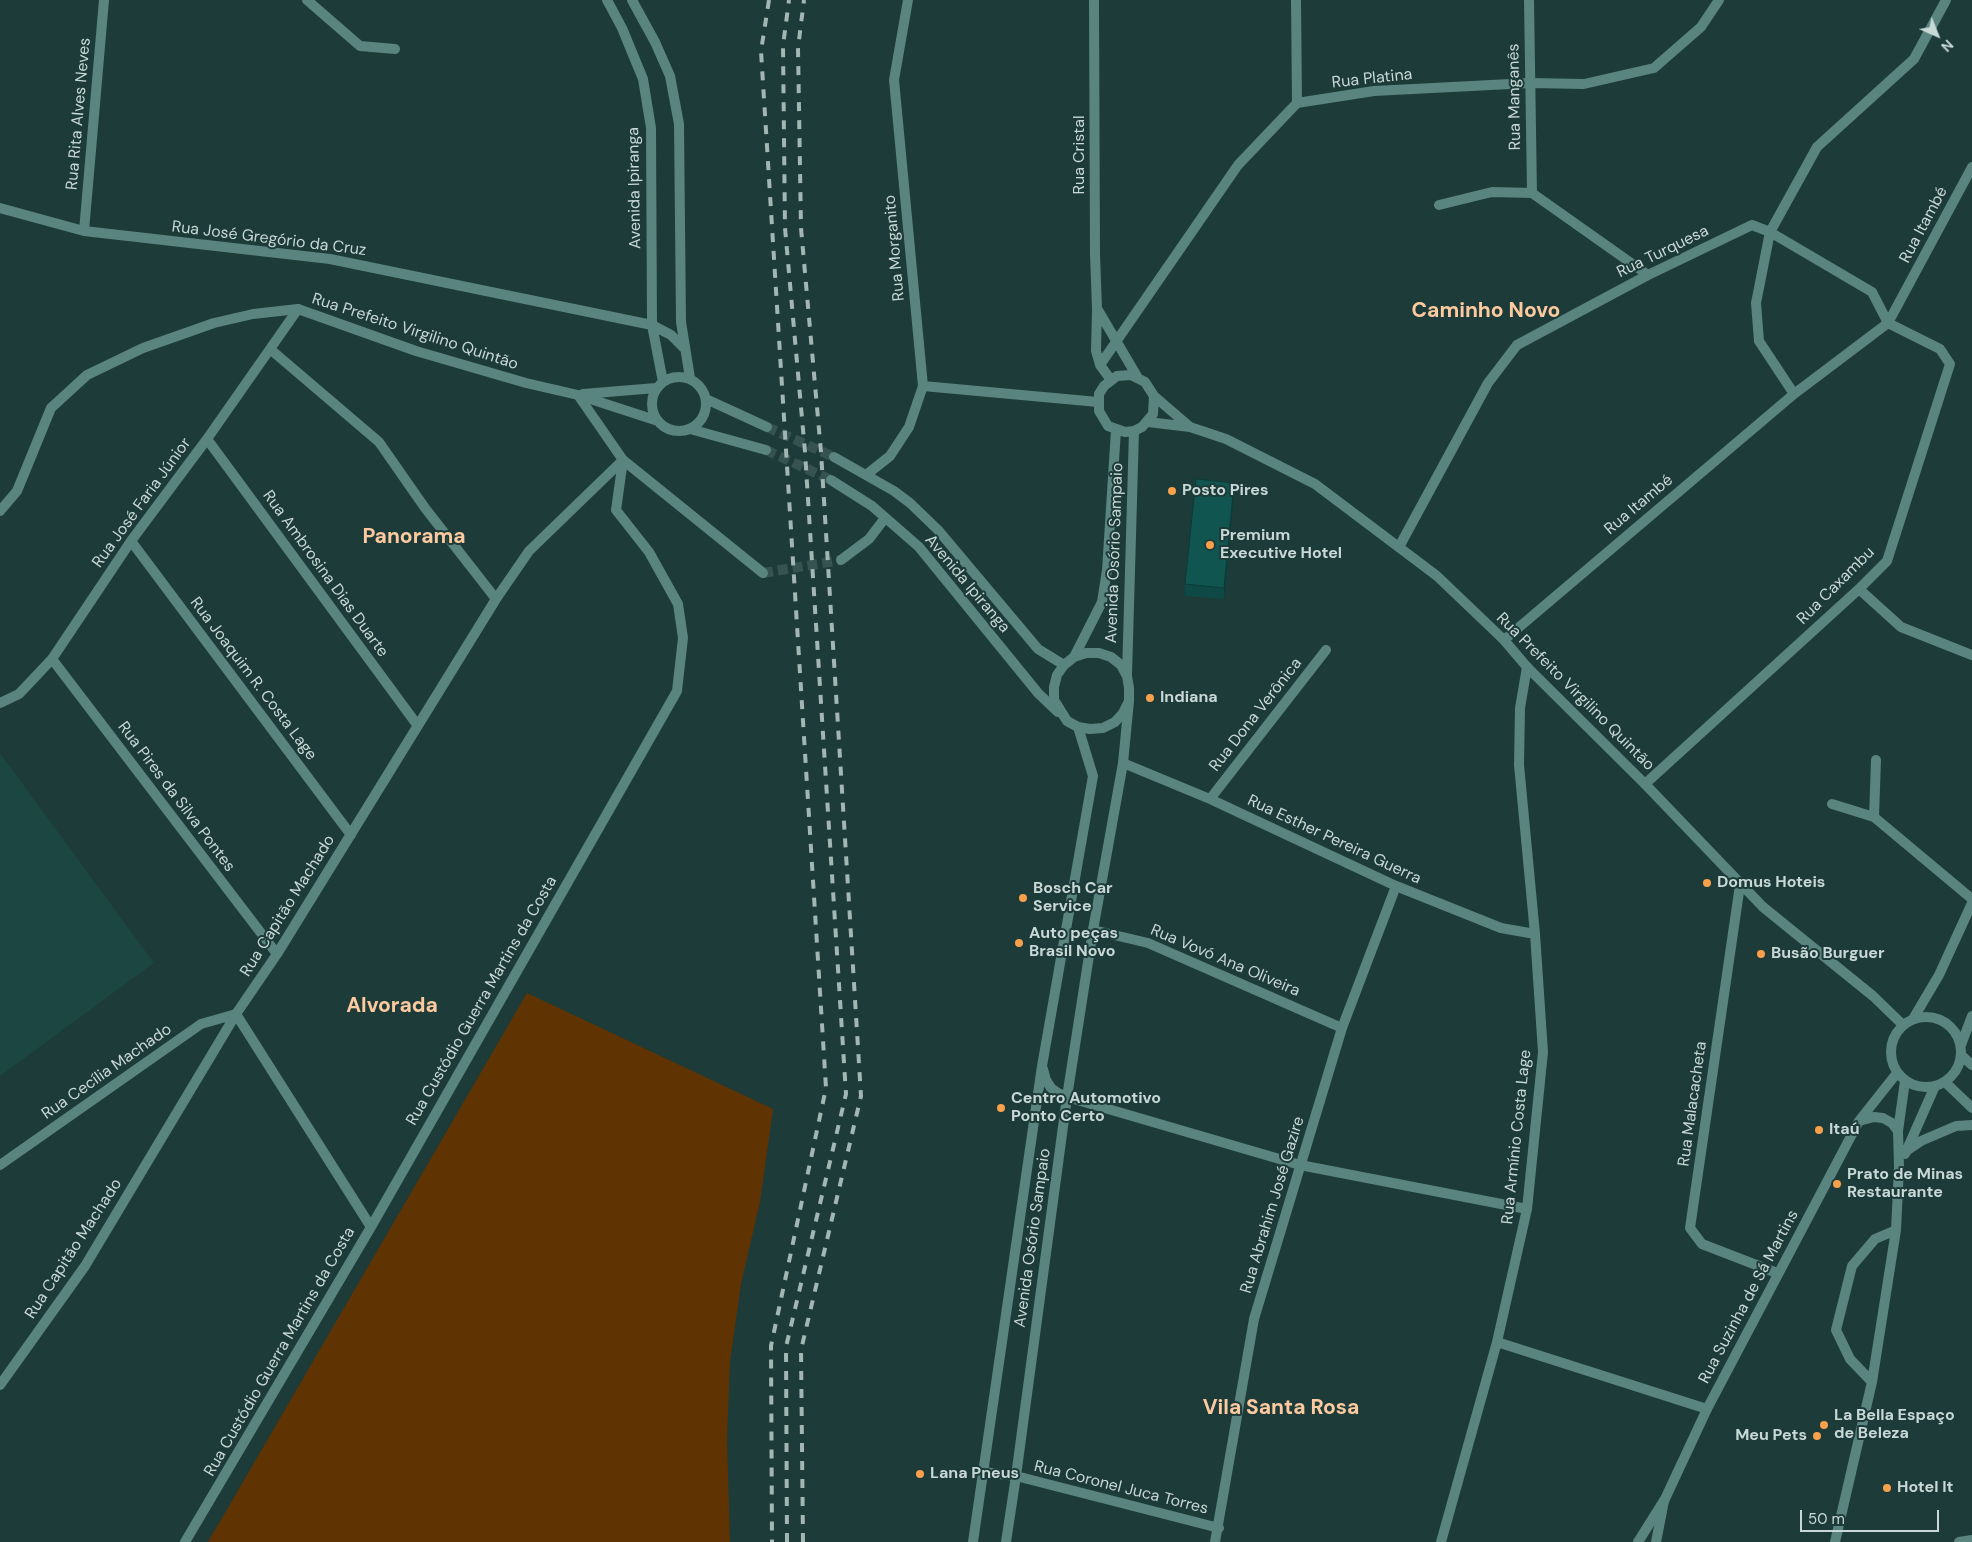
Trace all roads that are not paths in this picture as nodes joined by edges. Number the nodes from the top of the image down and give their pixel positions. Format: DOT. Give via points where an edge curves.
graph roads {
  1 [pos="104,0"];
  2 [pos="307,0"];
  3 [pos="607,0"];
  4 [pos="632,0"];
  5 [pos="908,0"];
  6 [pos="1094,0"];
  7 [pos="1296,0"];
  8 [pos="1529,0"];
  9 [pos="1719,0"];
  10 [pos="1946,0"];
  11 [pos="395,49"];
  12 [pos="1530,83"];
  13 [pos="1297,103"];
  14 [pos="1972,167"];
  15 [pos="1532,193"];
  16 [pos="1438,205"];
  17 [pos="0,208"];
  18 [pos="84,231"];
  19 [pos="1770,232"];
  20 [pos="1648,275"];
  21 [pos="1097,309"];
  22 [pos="298,310"];
  23 [pos="1888,323"];
  24 [pos="652,325"];
  25 [pos="1115,341"];
  26 [pos="270,348"];
  27 [pos="685,349"];
  28 [pos="1100,365"];
  29 [pos="690,378"];
  30 [pos="1138,378"];
  31 [pos="1111,380"];
  32 [pos="660,385"];
  33 [pos="923,386"];
  34 [pos="1794,394"];
  35 [pos="578,395"];
  36 [pos="1154,396"];
  37 [pos="706,399"];
  38 [pos="1098,402"];
  39 [pos="658,421"];
  40 [pos="1148,422"];
  41 [pos="767,427"];
  42 [pos="1190,427"];
  43 [pos="690,429"];
  44 [pos="1116,430"];
  45 [pos="1134,431"];
  46 [pos="207,439"];
  47 [pos="766,450"];
  48 [pos="834,457"];
  49 [pos="623,460"];
  50 [pos="866,474"];
  51 [pos="831,480"];
  52 [pos="0,511"];
  53 [pos="885,518"];
  54 [pos="131,541"];
  55 [pos="1399,547"];
  56 [pos="841,560"];
  57 [pos="763,573"];
  58 [pos="1859,589"];
  59 [pos="496,599"];
  60 [pos="1504,640"];
  61 [pos="1326,650"];
  62 [pos="1972,655"];
  63 [pos="1074,657"];
  64 [pos="52,659"];
  65 [pos="1064,665"];
  66 [pos="1527,667"];
  67 [pos="1127,676"];
  68 [pos="1129,701"];
  69 [pos="0,703"];
  70 [pos="1067,721"];
  71 [pos="418,726"];
  72 [pos="1078,727"];
  73 [pos="1876,760"];
  74 [pos="1123,763"];
  75 [pos="1644,784"];
  76 [pos="1210,799"];
  77 [pos="1832,804"];
  78 [pos="1874,817"];
  79 [pos="351,835"];
  80 [pos="1740,885"];
  81 [pos="1396,886"];
  82 [pos="1972,901"];
  83 [pos="1093,930"];
  84 [pos="1535,934"];
  85 [pos="277,954"];
  86 [pos="236,1014"];
  87 [pos="1972,1016"];
  88 [pos="1913,1019"];
  89 [pos="1903,1024"];
  90 [pos="1342,1028"];
  91 [pos="1961,1045"];
  92 [pos="1962,1056"];
  93 [pos="1972,1065"];
  94 [pos="1042,1066"];
  95 [pos="1901,1077"];
  96 [pos="1940,1084"];
  97 [pos="1067,1097"];
  98 [pos="1972,1108"];
  99 [pos="1860,1122"];
  100 [pos="1972,1125"];
  101 [pos="1898,1131"];
  102 [pos="1906,1151"];
  103 [pos="1300,1164"];
  104 [pos="0,1165"];
  105 [pos="1900,1167"];
  106 [pos="1527,1209"];
  107 [pos="371,1226"];
  108 [pos="1896,1230"];
  109 [pos="1777,1273"];
  110 [pos="1497,1342"];
  111 [pos="1872,1382"];
  112 [pos="0,1386"];
  113 [pos="1707,1409"];
  114 [pos="983,1472"];
  115 [pos="1016,1476"];
  116 [pos="1665,1500"];
  117 [pos="1218,1528"];
  118 [pos="1972,1540"];
  119 [pos="185,1542"];
  120 [pos="973,1542"];
  121 [pos="1006,1542"];
  122 [pos="1215,1542"];
  123 [pos="1441,1542"];
  124 [pos="1638,1542"];
  125 [pos="1656,1542"];
  126 [pos="1835,1542"];
  127 [pos="1958,1542"];
  1 -- 18 [label="street, Rua Rita Alves Neves"];
  2 -- 11 [label="street" via="360,46"];
  3 -- 24 [label="street, Avenida Ipiranga" via="643,79 651,128"];
  4 -- 27 [label="street" via="656,42 670,76 679,124 681,322"];
  5 -- 33 [label="street, Rua Morganito" via="894,80"];
  6 -- 21 [label="street, Rua Cristal"];
  7 -- 13 [label="street"];
  8 -- 12 [label="street, Rua Manganês"];
  9 -- 12 [label="street, Rua Platina" via="1701,27 1654,68 1584,84"];
  10 -- 19 [label="street" via="1914,59 1817,147"];
  12 -- 13 [label="street, Rua Platina" via="1374,91"];
  12 -- 15 [label="street, Rua Manganês"];
  13 -- 25 [label="street" via="1238,165"];
  14 -- 23 [label="street, Rua Itambé"];
  15 -- 16 [label="street" via="1492,192"];
  15 -- 20 [label="street"];
  17 -- 18 [label="street, Rua José Gregório da Cruz"];
  18 -- 24 [label="street, Rua José Gregório da Cruz" via="330,259"];
  19 -- 20 [label="street, Rua Turquesa" via="1752,225"];
  19 -- 23 [label="street, Rua Turquesa" via="1872,292"];
  19 -- 34 [label="street" via="1756,303 1759,341"];
  20 -- 55 [label="street, Rua Turquesa" via="1516,345 1488,383"];
  21 -- 25 [label="street, Rua Cristal"];
  21 -- 28 [label="street, Rua Cristal" via="1096,351"];
  22 -- 26 [label="street, Rua José Faria Júnior"];
  22 -- 35 [label="street, Rua Prefeito Virgilino Quintão" via="416,351"];
  22 -- 52 [label="street, Rua Prefeito Virgilino Quintão" via="253,314 214,323 143,348 86,375 51,408 17,491"];
  23 -- 34 [label="street, Rua Itambé"];
  23 -- 58 [label="street, Rua Caxambu" via="1940,349 1950,364 1887,561"];
  24 -- 27 [label="street, Rua José Gregório da Cruz" via="671,335"];
  24 -- 32 [label="street, Avenida Ipiranga"];
  25 -- 28 [label="street"];
  25 -- 30 [label="street"];
  26 -- 46 [label="street, Rua José Faria Júnior"];
  26 -- 59 [label="street" via="379,442"];
  27 -- 29 [label="street"];
  28 -- 31 [label="street"];
  29 -- 32 [label="street" via="680,376"];
  29 -- 37 [label="street" via="698,383"];
  30 -- 31 [label="street" via="1124,375"];
  30 -- 36 [label="street" via="1145,382"];
  31 -- 38 [label="street" via="1099,394"];
  32 -- 35 [label="street, Rua Prefeito Virgilino Quintão"];
  32 -- 39 [label="street" via="652,405"];
  33 -- 38 [label="street"];
  33 -- 50 [label="street, Rua Morganito" via="909,427 890,456"];
  34 -- 60 [label="street, Rua Itambé"];
  35 -- 39 [label="street, Rua Prefeito Virgilino Quintão"];
  35 -- 49 [label="street"];
  36 -- 40 [label="street" via="1153,414"];
  36 -- 42 [label="street, Rua Prefeito Virgilino Quintão"];
  37 -- 41 [label="street"];
  37 -- 43 [label="street" via="703,417"];
  38 -- 44 [label="street" via="1102,420"];
  39 -- 43 [label="street" via="673,431"];
  40 -- 42 [label="street, Rua Prefeito Virgilino Quintão"];
  40 -- 45 [label="street"];
  42 -- 55 [label="street, Rua Prefeito Virgilino Quintão" via="1226,439 1314,484"];
  43 -- 47 [label="street"];
  44 -- 45 [label="street"];
  44 -- 63 [label="street, Avenida Osório Sampaio" via="1102,602"];
  45 -- 67 [label="street, Avenida Osório Sampaio"];
  46 -- 54 [label="street, Rua José Faria Júnior"];
  46 -- 71 [label="street, Rua Ambrosina Dias Duarte"];
  48 -- 50 [label="street, Avenida Ipiranga"];
  49 -- 57 [label="street"];
  49 -- 59 [label="street, Rua Capitão Machado" via="529,551"];
  49 -- 107 [label="street, Rua Custódio Guerra Martins da Costa" via="616,510 648,552 678,604 683,638 677,691"];
  50 -- 65 [label="street, Avenida Ipiranga" via="894,490 938,530 1038,648"];
  51 -- 53 [label="street, Avenida Ipiranga"];
  53 -- 56 [label="street" via="869,539"];
  53 -- 70 [label="street, Avenida Ipiranga" via="919,547 1038,693"];
  54 -- 64 [label="street, Rua José Faria Júnior"];
  54 -- 79 [label="street, Rua Joaquim R. Costa Lage"];
  55 -- 60 [label="street, Rua Prefeito Virgilino Quintão" via="1437,576"];
  58 -- 62 [label="street" via="1901,627"];
  58 -- 75 [label="street, Rua Caxambu"];
  59 -- 71 [label="street, Rua Capitão Machado"];
  60 -- 66 [label="street, Rua Prefeito Virgilino Quintão"];
  61 -- 76 [label="street, Rua Dona Verônica"];
  63 -- 65 [label="street"];
  63 -- 67 [label="street" via="1099,653 1121,666"];
  64 -- 69 [label="street, Rua José Faria Júnior" via="19,694"];
  64 -- 85 [label="street, Rua Pires da Silva Pontes"];
  65 -- 70 [label="street" via="1057,675 1054,700"];
  66 -- 75 [label="street, Rua Prefeito Virgilino Quintão"];
  66 -- 84 [label="street, Rua Armínio Costa Lage" via="1520,708 1519,765"];
  67 -- 68 [label="street"];
  68 -- 72 [label="street" via="1115,722 1090,730"];
  68 -- 74 [label="street, Avenida Osório Sampaio"];
  70 -- 72 [label="street"];
  71 -- 79 [label="street, Rua Capitão Machado"];
  72 -- 94 [label="street, Avenida Osório Sampaio" via="1093,776"];
  73 -- 78 [label="street"];
  74 -- 76 [label="street, Rua Esther Pereira Guerra"];
  74 -- 83 [label="street, Avenida Osório Sampaio"];
  75 -- 80 [label="street, Rua Prefeito Virgilino Quintão"];
  76 -- 81 [label="street, Rua Esther Pereira Guerra"];
  77 -- 78 [label="street"];
  78 -- 82 [label="street"];
  79 -- 85 [label="street, Rua Capitão Machado"];
  80 -- 89 [label="street, Rua Prefeito Virgilino Quintão"];
  80 -- 109 [label="street, Rua Malacacheta" via="1690,1228 1702,1244"];
  81 -- 84 [label="street, Rua Esther Pereira Guerra" via="1501,928"];
  81 -- 90 [label="street, Rua Abrahim José Gazire"];
  82 -- 88 [label="street" via="1938,975"];
  83 -- 90 [label="street, Rua Vovó Ana Oliveira" via="1148,943"];
  83 -- 97 [label="street, Avenida Osório Sampaio"];
  84 -- 106 [label="street, Rua Armínio Costa Lage" via="1543,1052"];
  85 -- 86 [label="street, Rua Capitão Machado"];
  86 -- 104 [label="street, Rua Cecília Machado" via="201,1024"];
  86 -- 107 [label="street"];
  86 -- 112 [label="street, Rua Capitão Machado" via="85,1266"];
  87 -- 91 [label="street"];
  88 -- 89 [label="street"];
  88 -- 91 [label="street" via="1925,1016 1943,1021 1956,1033"];
  89 -- 95 [label="street" via="1896,1032 1890,1053 1892,1064"];
  90 -- 103 [label="street, Rua Abrahim José Gazire"];
  91 -- 92 [label="street"];
  92 -- 93 [label="street"];
  92 -- 96 [label="street" via="1953,1075"];
  94 -- 97 [label="street" via="1051,1088"];
  94 -- 114 [label="street, Avenida Osório Sampaio"];
  95 -- 96 [label="street" via="1914,1086 1925,1088"];
  95 -- 99 [label="street, Rua Suzinha de Sá Martins"];
  95 -- 101 [label="street"];
  96 -- 98 [label="street"];
  96 -- 102 [label="street"];
  97 -- 103 [label="street"];
  97 -- 115 [label="street, Avenida Osório Sampaio"];
  99 -- 101 [label="street" via="1874,1117 1883,1118"];
  99 -- 109 [label="street, Rua Suzinha de Sá Martins"];
  100 -- 102 [label="street" via="1956,1126"];
  101 -- 105 [label="street"];
  102 -- 105 [label="street"];
  103 -- 106 [label="street"];
  103 -- 117 [label="street, Rua Abrahim José Gazire" via="1254,1319"];
  105 -- 108 [label="street"];
  106 -- 110 [label="street, Rua Armínio Costa Lage"];
  107 -- 119 [label="street, Rua Custódio Guerra Martins da Costa"];
  108 -- 111 [label="street"];
  108 -- 111 [label="street" via="1875,1239 1852,1266 1836,1330 1850,1359"];
  109 -- 113 [label="street, Rua Suzinha de Sá Martins"];
  110 -- 113 [label="street"];
  110 -- 123 [label="street, Rua Armínio Costa Lage"];
  111 -- 126 [label="street"];
  113 -- 116 [label="street, Rua Suzinha de Sá Martins"];
  114 -- 115 [label="street, Rua Coronel Juca Torres"];
  114 -- 120 [label="street, Avenida Osório Sampaio"];
  115 -- 117 [label="street, Rua Coronel Juca Torres"];
  115 -- 121 [label="street, Avenida Osório Sampaio"];
  116 -- 124 [label="street, Rua Suzinha de Sá Martins"];
  116 -- 125 [label="street"];
  117 -- 122 [label="street, Rua Abrahim José Gazire"];
  118 -- 127 [label="street"];
}
